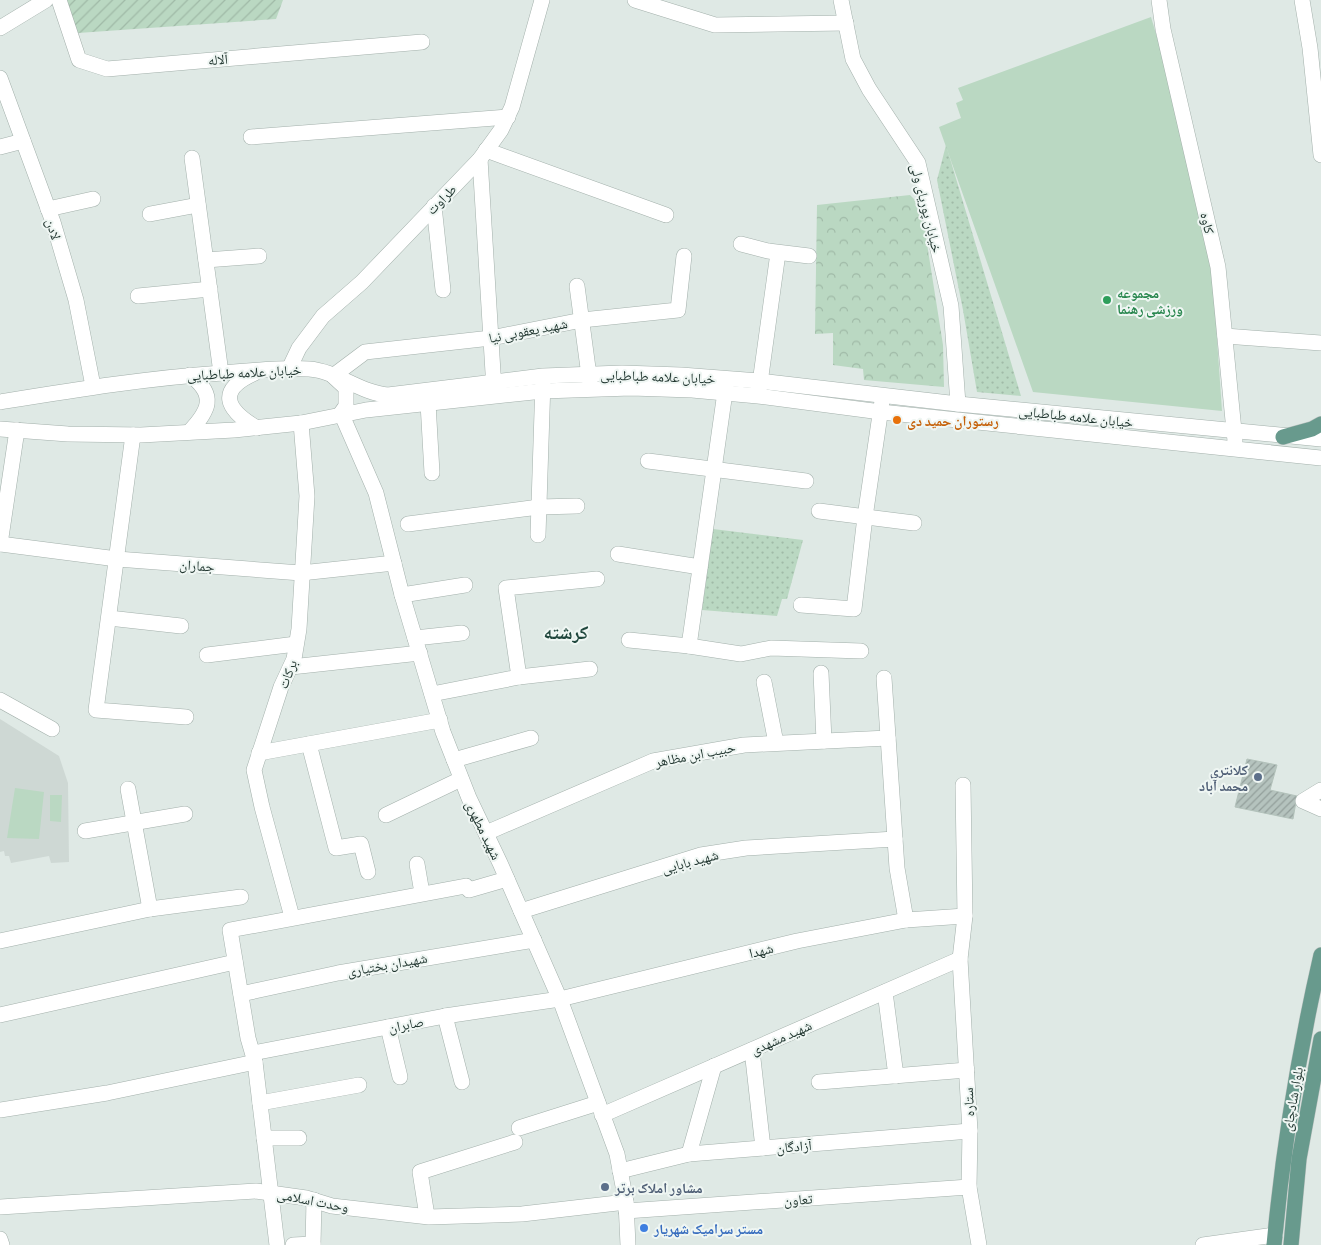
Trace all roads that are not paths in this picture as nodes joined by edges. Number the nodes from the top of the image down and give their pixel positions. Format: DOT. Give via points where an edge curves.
graph roads {
  1 [pos="46,0"];
  2 [pos="58,0"];
  3 [pos="542,0"];
  4 [pos="635,0"];
  5 [pos="841,0"];
  6 [pos="1159,0"];
  7 [pos="1302,0"];
  8 [pos="846,23"];
  9 [pos="0,28"];
  10 [pos="422,42"];
  11 [pos="0,78"];
  12 [pos="508,117"];
  13 [pos="251,137"];
  14 [pos="23,141"];
  15 [pos="0,147"];
  16 [pos="483,155"];
  17 [pos="1321,155"];
  18 [pos="192,158"];
  19 [pos="93,199"];
  20 [pos="198,205"];
  21 [pos="434,206"];
  22 [pos="48,209"];
  23 [pos="150,214"];
  24 [pos="666,215"];
  25 [pos="741,244"];
  26 [pos="778,253"];
  27 [pos="259,256"];
  28 [pos="684,256"];
  29 [pos="809,256"];
  30 [pos="206,260"];
  31 [pos="577,286"];
  32 [pos="210,289"];
  33 [pos="443,290"];
  34 [pos="138,296"];
  35 [pos="582,320"];
  36 [pos="1225,336"];
  37 [pos="491,338"];
  38 [pos="1321,343"];
  39 [pos="264,369"];
  40 [pos="289,369"];
  41 [pos="221,373"];
  42 [pos="190,375"];
  43 [pos="333,376"];
  44 [pos="590,381"];
  45 [pos="543,383"];
  46 [pos="93,386"];
  47 [pos="726,386"];
  48 [pos="494,389"];
  49 [pos="759,389"];
  50 [pos="883,396"];
  51 [pos="0,402"];
  52 [pos="428,403"];
  53 [pos="958,404"];
  54 [pos="881,412"];
  55 [pos="341,413"];
  56 [pos="301,423"];
  57 [pos="1321,424"];
  58 [pos="257,428"];
  59 [pos="0,429"];
  60 [pos="16,430"];
  61 [pos="1234,431"];
  62 [pos="189,432"];
  63 [pos="133,435"];
  64 [pos="1282,437"];
  65 [pos="1321,439"];
  66 [pos="1236,448"];
  67 [pos="1321,458"];
  68 [pos="648,461"];
  69 [pos="714,469"];
  70 [pos="432,473"];
  71 [pos="806,481"];
  72 [pos="3,506"];
  73 [pos="577,506"];
  74 [pos="539,507"];
  75 [pos="819,511"];
  76 [pos="864,518"];
  77 [pos="914,523"];
  78 [pos="408,524"];
  79 [pos="538,535"];
  80 [pos="0,544"];
  81 [pos="618,554"];
  82 [pos="116,559"];
  83 [pos="394,563"];
  84 [pos="700,567"];
  85 [pos="301,573"];
  86 [pos="597,579"];
  87 [pos="465,584"];
  88 [pos="402,595"];
  89 [pos="801,605"];
  90 [pos="109,618"];
  91 [pos="181,626"];
  92 [pos="462,633"];
  93 [pos="629,640"];
  94 [pos="296,644"];
  95 [pos="417,646"];
  96 [pos="689,646"];
  97 [pos="861,651"];
  98 [pos="207,655"];
  99 [pos="290,667"];
  100 [pos="590,669"];
  101 [pos="821,674"];
  102 [pos="519,678"];
  103 [pos="884,678"];
  104 [pos="764,682"];
  105 [pos="432,694"];
  106 [pos="0,700"];
  107 [pos="186,717"];
  108 [pos="440,720"];
  109 [pos="52,729"];
  110 [pos="531,738"];
  111 [pos="888,738"];
  112 [pos="824,741"];
  113 [pos="776,743"];
  114 [pos="309,744"];
  115 [pos="259,753"];
  116 [pos="454,760"];
  117 [pos="461,779"];
  118 [pos="962,785"];
  119 [pos="128,789"];
  120 [pos="1321,790"];
  121 [pos="1321,809"];
  122 [pos="185,814"];
  123 [pos="386,814"];
  124 [pos="135,822"];
  125 [pos="85,831"];
  126 [pos="486,833"];
  127 [pos="895,839"];
  128 [pos="417,864"];
  129 [pos="368,872"];
  130 [pos="507,879"];
  131 [pos="422,893"];
  132 [pos="241,897"];
  133 [pos="150,909"];
  134 [pos="521,910"];
  135 [pos="292,916"];
  136 [pos="965,916"];
  137 [pos="906,920"];
  138 [pos="534,940"];
  139 [pos="0,941"];
  140 [pos="1321,955"];
  141 [pos="960,959"];
  142 [pos="235,962"];
  143 [pos="885,992"];
  144 [pos="241,994"];
  145 [pos="560,999"];
  146 [pos="0,1015"];
  147 [pos="444,1016"];
  148 [pos="388,1027"];
  149 [pos="1321,1039"];
  150 [pos="752,1050"];
  151 [pos="254,1057"];
  152 [pos="714,1066"];
  153 [pos="967,1070"];
  154 [pos="896,1076"];
  155 [pos="400,1077"];
  156 [pos="462,1082"];
  157 [pos="819,1082"];
  158 [pos="359,1085"];
  159 [pos="260,1103"];
  160 [pos="600,1109"];
  161 [pos="0,1110"];
  162 [pos="970,1131"];
  163 [pos="264,1138"];
  164 [pos="299,1138"];
  165 [pos="763,1148"];
  166 [pos="689,1154"];
  167 [pos="620,1171"];
  168 [pos="970,1187"];
  169 [pos="271,1192"];
  170 [pos="314,1200"];
  171 [pos="626,1206"];
  172 [pos="0,1207"];
  173 [pos="427,1216"];
  174 [pos="0,1239"];
  175 [pos="1274,1240"];
  176 [pos="2,1245"];
  177 [pos="277,1245"];
  178 [pos="293,1245"];
  179 [pos="313,1245"];
  180 [pos="628,1245"];
  181 [pos="979,1245"];
  182 [pos="1203,1245"];
  183 [pos="1291,1245"];
  1 -- 9 [label="street"];
  2 -- 10 [label="street, آلاله" via="79,60 107,69"];
  3 -- 12 [label="street, طراوت"];
  4 -- 8 [label="street" via="715,25"];
  5 -- 8 [label="street, خیابان پوریای ولی"];
  6 -- 36 [label="street, کاوه" via="1218,267"];
  7 -- 17 [label="street"];
  8 -- 53 [label="street, خیابان پوریای ولی" via="853,59 868,89 918,162 951,306"];
  11 -- 14 [label="street, لادن"];
  12 -- 13 [label="street"];
  12 -- 16 [label="street, طراوت"];
  14 -- 15 [label="street"];
  14 -- 22 [label="street, لادن"];
  16 -- 21 [label="street, طراوت"];
  16 -- 24 [label="street"];
  16 -- 37 [label="street"];
  18 -- 20 [label="street"];
  19 -- 22 [label="street"];
  20 -- 23 [label="street"];
  20 -- 30 [label="street"];
  21 -- 33 [label="street"];
  21 -- 40 [label="street, طراوت" via="362,282 323,316 299,348"];
  22 -- 46 [label="street, لادن" via="76,300"];
  25 -- 26 [label="street"];
  26 -- 29 [label="street"];
  26 -- 49 [label="street"];
  27 -- 30 [label="street"];
  28 -- 35 [label="street, شهید یعقوبی نیا" via="678,310"];
  30 -- 32 [label="street"];
  31 -- 35 [label="street"];
  32 -- 34 [label="street"];
  32 -- 41 [label="street"];
  35 -- 37 [label="street, شهید یعقوبی نیا"];
  35 -- 44 [label="street"];
  36 -- 38 [label="street"];
  36 -- 61 [label="street, کاوه"];
  37 -- 43 [label="street, شهید یعقوبی نیا" via="365,352"];
  37 -- 48 [label="street"];
  39 -- 40 [label="street, خیابان علامه طباطبایی"];
  39 -- 41 [label="street, خیابان علامه طباطبایی"];
  39 -- 58 [label="street" via="238,381 230,396 233,409"];
  40 -- 43 [label="street, خیابان علامه طباطبایی" via="311,369"];
  41 -- 42 [label="street, خیابان علامه طباطبایی"];
  42 -- 46 [label="street, خیابان علامه طباطبایی"];
  42 -- 62 [label="street" via="205,389 208,404 201,420"];
  43 -- 48 [label="street, خیابان علامه طباطبایی" via="368,391 388,395"];
  43 -- 55 [label="street" via="341,381 348,397"];
  44 -- 45 [label="street, خیابان علامه طباطبایی"];
  44 -- 47 [label="street, خیابان علامه طباطبایی" via="631,388"];
  45 -- 48 [label="street, خیابان علامه طباطبایی"];
  45 -- 74 [label="street"];
  46 -- 51 [label="street, خیابان علامه طباطبایی"];
  47 -- 49 [label="street, خیابان علامه طباطبایی"];
  47 -- 69 [label="street"];
  48 -- 52 [label="street, خیابان علامه طباطبایی"];
  49 -- 50 [label="street, خیابان علامه طباطبایی"];
  49 -- 54 [label="street, خیابان علامه طباطبایی"];
  50 -- 53 [label="street, خیابان علامه طباطبایی"];
  50 -- 54 [label="street"];
  52 -- 55 [label="street, خیابان علامه طباطبایی"];
  52 -- 70 [label="street"];
  53 -- 61 [label="street, خیابان علامه طباطبایی"];
  54 -- 66 [label="street, خیابان علامه طباطبایی"];
  54 -- 76 [label="street"];
  55 -- 56 [label="street, خیابان علامه طباطبایی"];
  55 -- 83 [label="street, شهید مطهری" via="376,493"];
  56 -- 58 [label="street, خیابان علامه طباطبایی"];
  56 -- 85 [label="street, برکات" via="307,496"];
  57 -- 64 [label="main road"];
  58 -- 62 [label="street, خیابان علامه طباطبایی"];
  59 -- 60 [label="street, خیابان علامه طباطبایی"];
  60 -- 63 [label="street, خیابان علامه طباطبایی"];
  60 -- 72 [label="street"];
  61 -- 64 [label="street, خیابان علامه طباطبایی"];
  61 -- 66 [label="street, کاوه"];
  62 -- 63 [label="street, خیابان علامه طباطبایی"];
  63 -- 82 [label="street"];
  64 -- 65 [label="street, خیابان علامه طباطبایی"];
  66 -- 67 [label="street, خیابان علامه طباطبایی"];
  68 -- 69 [label="street"];
  69 -- 71 [label="street"];
  69 -- 84 [label="street"];
  72 -- 80 [label="street"];
  73 -- 74 [label="street"];
  74 -- 78 [label="street"];
  74 -- 79 [label="street"];
  75 -- 76 [label="street"];
  76 -- 77 [label="street"];
  76 -- 89 [label="street" via="854,609"];
  80 -- 82 [label="street, جماران"];
  81 -- 84 [label="street"];
  82 -- 85 [label="street, جماران"];
  82 -- 90 [label="street"];
  83 -- 85 [label="street, جماران"];
  83 -- 88 [label="street, شهید مطهری"];
  84 -- 96 [label="street"];
  85 -- 94 [label="street, برکات"];
  86 -- 102 [label="street" via="506,588"];
  87 -- 88 [label="street"];
  88 -- 95 [label="street, شهید مطهری"];
  90 -- 91 [label="street"];
  90 -- 107 [label="street" via="96,710"];
  92 -- 95 [label="street"];
  93 -- 96 [label="street"];
  94 -- 98 [label="street"];
  94 -- 99 [label="street, برکات"];
  95 -- 99 [label="street"];
  95 -- 105 [label="street, شهید مطهری"];
  96 -- 97 [label="street" via="741,654 771,648"];
  99 -- 115 [label="street, برکات"];
  100 -- 102 [label="street"];
  101 -- 112 [label="street"];
  102 -- 105 [label="street"];
  103 -- 111 [label="street"];
  104 -- 113 [label="street"];
  105 -- 108 [label="street, شهید مطهری"];
  106 -- 109 [label="street"];
  108 -- 114 [label="street"];
  108 -- 116 [label="street, شهید مطهری"];
  110 -- 116 [label="street"];
  111 -- 112 [label="street, حبیب ابن مظاهر"];
  111 -- 127 [label="street"];
  112 -- 113 [label="street, حبیب ابن مظاهر"];
  113 -- 126 [label="street, حبیب ابن مظاهر" via="744,745 653,761"];
  114 -- 115 [label="street"];
  114 -- 129 [label="street" via="336,848 361,844"];
  115 -- 135 [label="street, برکات" via="254,770"];
  116 -- 117 [label="street, شهید مطهری"];
  117 -- 123 [label="street"];
  117 -- 126 [label="street, شهید مطهری"];
  118 -- 136 [label="street, ستاره"];
  119 -- 124 [label="street"];
  120 -- 121 [label="street" via="1303,800"];
  122 -- 124 [label="street"];
  124 -- 125 [label="street"];
  124 -- 133 [label="street"];
  126 -- 130 [label="street, شهید مطهری"];
  127 -- 134 [label="street, شهید بابایی" via="746,848 701,855"];
  127 -- 137 [label="street"];
  128 -- 131 [label="street"];
  130 -- 131 [label="street" via="469,890 466,886"];
  130 -- 134 [label="street, شهید مطهری"];
  131 -- 135 [label="street"];
  132 -- 133 [label="street"];
  133 -- 139 [label="street"];
  134 -- 138 [label="street, شهید مطهری"];
  135 -- 142 [label="street" via="230,930"];
  136 -- 137 [label="street, شهدا"];
  136 -- 141 [label="street, ستاره"];
  137 -- 145 [label="street, شهدا" via="797,941"];
  138 -- 144 [label="street, شهیدان بختیاری" via="367,967"];
  138 -- 145 [label="street, شهید مطهری"];
  140 -- 175 [label="main road, بلوار شادچای" via="1304,1026 1286,1132"];
  141 -- 143 [label="street, شهید مشهدی"];
  141 -- 153 [label="street, ستاره"];
  142 -- 144 [label="street"];
  142 -- 146 [label="street"];
  143 -- 150 [label="street, شهید مشهدی"];
  143 -- 154 [label="street"];
  144 -- 151 [label="street"];
  145 -- 147 [label="street, صابران"];
  145 -- 160 [label="street, شهید مطهری"];
  147 -- 148 [label="street, صابران"];
  147 -- 156 [label="street"];
  148 -- 151 [label="street, صابران"];
  148 -- 155 [label="street"];
  149 -- 183 [label="main road, بلوار شادچای" via="1299,1159"];
  150 -- 152 [label="street, شهید مشهدی"];
  150 -- 165 [label="street"];
  151 -- 159 [label="street"];
  151 -- 161 [label="street, صابران" via="107,1092"];
  152 -- 160 [label="street, شهید مشهدی"];
  152 -- 166 [label="street"];
  153 -- 154 [label="street"];
  153 -- 162 [label="street, ستاره"];
  154 -- 157 [label="street"];
  158 -- 159 [label="street"];
  159 -- 163 [label="street"];
  160 -- 167 [label="street, شهید مطهری"];
  160 -- 173 [label="street, شهید مشهدی" via="517,1135 420,1172"];
  162 -- 165 [label="street, آزادگان"];
  162 -- 168 [label="street, ستاره"];
  163 -- 164 [label="street"];
  163 -- 169 [label="street"];
  165 -- 166 [label="street, آزادگان"];
  166 -- 167 [label="street, آزادگان"];
  167 -- 171 [label="street, شهید مطهری"];
  168 -- 171 [label="street, تعاون"];
  168 -- 181 [label="street, ستاره"];
  169 -- 170 [label="street, وحدت اسلامی"];
  169 -- 172 [label="street, وحدت اسلامی"];
  169 -- 177 [label="street"];
  170 -- 173 [label="street, وحدت اسلامی" via="332,1206"];
  170 -- 179 [label="street"];
  171 -- 173 [label="street, وحدت اسلامی" via="522,1214"];
  171 -- 180 [label="street, شهید مطهری"];
  174 -- 176 [label="street"];
  175 -- 182 [label="street"];
  178 -- 179 [label="street"];
}
